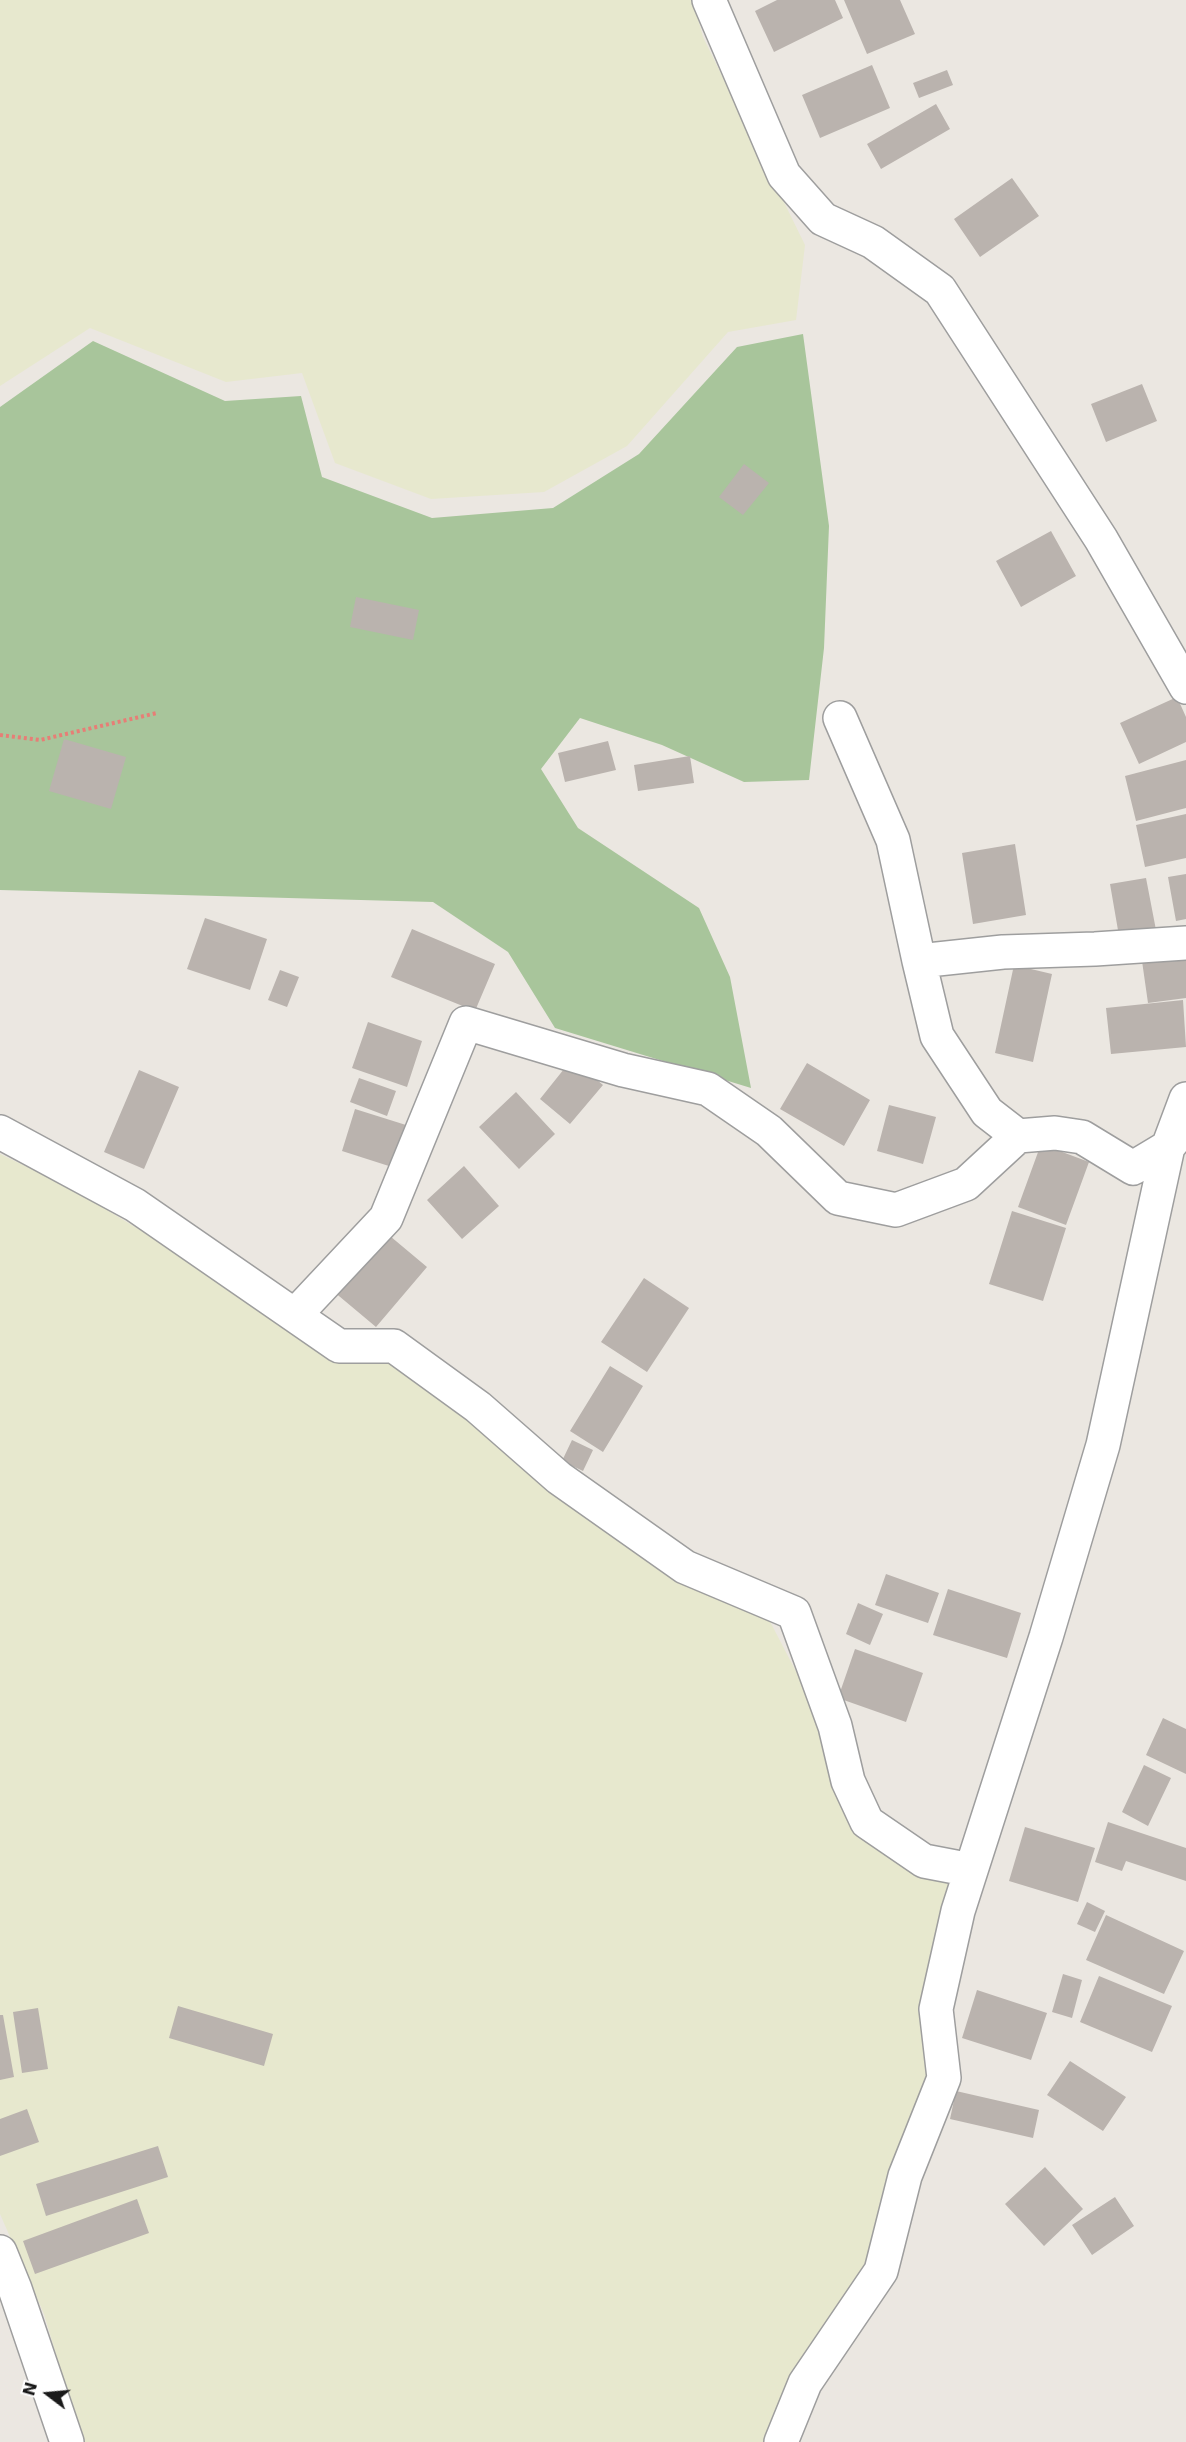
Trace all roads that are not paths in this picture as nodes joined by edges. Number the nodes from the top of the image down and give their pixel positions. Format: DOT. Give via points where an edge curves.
graph roads {
  1 [pos="708,0"];
  2 [pos="1186,687"];
  3 [pos="840,717"];
  4 [pos="1186,943"];
  5 [pos="919,961"];
  6 [pos="1186,1099"];
  7 [pos="0,1132"];
  8 [pos="1018,1136"];
  9 [pos="1180,1147"];
  10 [pos="295,1315"];
  11 [pos="971,1870"];
  12 [pos="0,2252"];
  13 [pos="67,2442"];
  14 [pos="781,2442"];
  1 -- 2 [label="street" via="784,175 823,219 873,242 940,290 1101,539"];
  3 -- 5 [label="street" via="893,840"];
  4 -- 5 [label="street" via="1003,952"];
  5 -- 8 [label="street" via="937,1036 987,1112"];
  6 -- 9 [label="street"];
  7 -- 10 [label="street" via="135,1204"];
  8 -- 9 [label="street" via="1054,1133 1082,1137 1133,1168"];
  8 -- 10 [label="street" via="966,1184 896,1210 838,1198 769,1131 708,1089 623,1070 466,1023 386,1218"];
  9 -- 11 [label="street" via="1103,1445"];
  10 -- 11 [label="street" via="339,1346 394,1346 478,1407 560,1478 685,1567 794,1613 835,1726 848,1782 867,1822 924,1861"];
  11 -- 14 [label="street" via="936,2009 944,2078 905,2176 881,2271 805,2383"];
  12 -- 13 [label="street"];
}
